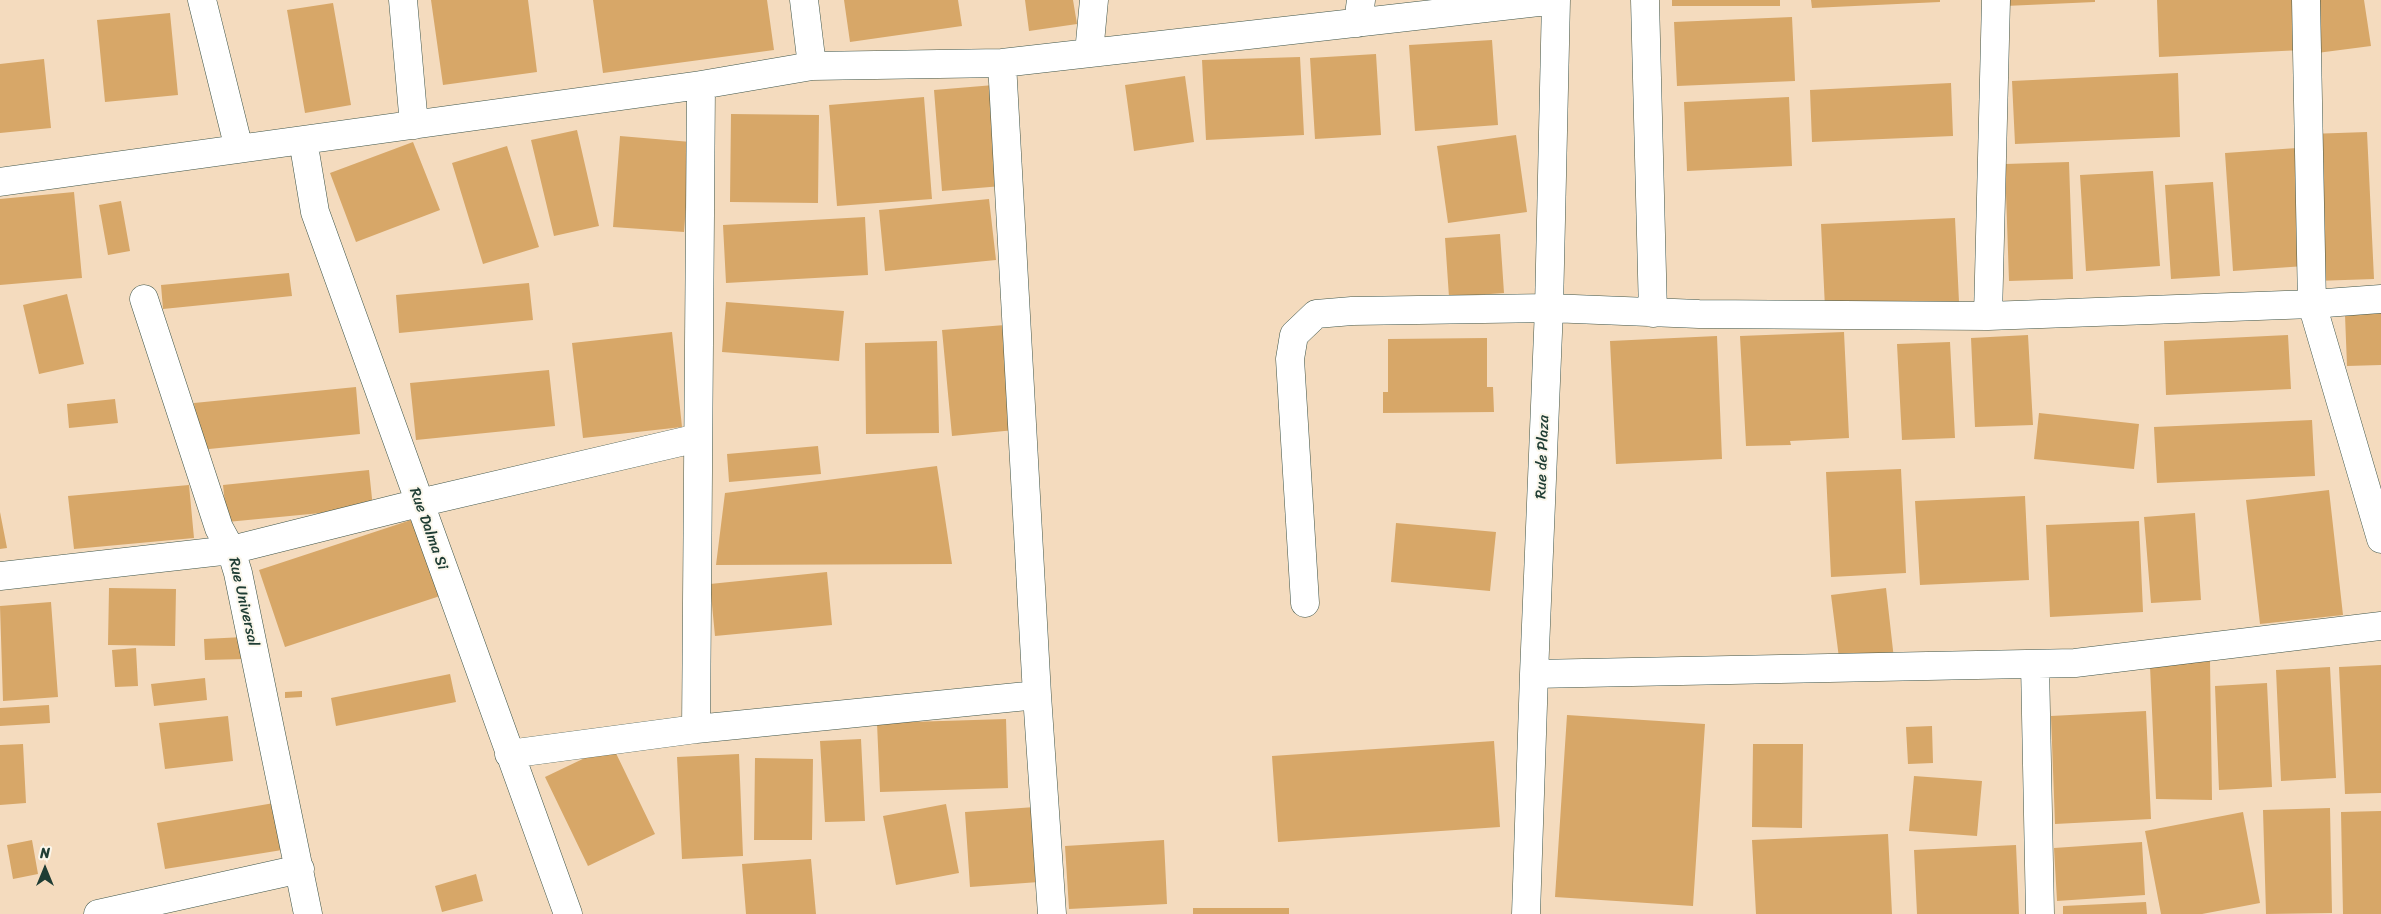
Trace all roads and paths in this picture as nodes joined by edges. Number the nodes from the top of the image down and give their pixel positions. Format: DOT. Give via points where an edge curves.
graph roads {
  1 [pos="202,0"];
  2 [pos="403,0"];
  3 [pos="804,0"];
  4 [pos="1094,0"];
  5 [pos="1556,0"];
  6 [pos="1645,0"];
  7 [pos="1996,0"];
  8 [pos="2306,0"];
  9 [pos="1359,12"];
  10 [pos="1089,53"];
  11 [pos="1002,63"];
  12 [pos="812,66"];
  13 [pos="701,85"];
  14 [pos="414,124"];
  15 [pos="303,140"];
  16 [pos="239,149"];
  17 [pos="0,182"];
  18 [pos="144,299"];
  19 [pos="2381,299"];
  20 [pos="2312,304"];
  21 [pos="1549,308"];
  22 [pos="1653,312"];
  23 [pos="1988,316"];
  24 [pos="698,438"];
  25 [pos="418,503"];
  26 [pos="2381,539"];
  27 [pos="231,550"];
  28 [pos="0,576"];
  29 [pos="1305,603"];
  30 [pos="2381,626"];
  31 [pos="2035,664"];
  32 [pos="1534,674"];
  33 [pos="1037,695"];
  34 [pos="696,729"];
  35 [pos="509,754"];
  36 [pos="300,869"];
  37 [pos="98,914"];
  38 [pos="308,914"];
  39 [pos="568,914"];
  40 [pos="1052,914"];
  41 [pos="1526,914"];
  42 [pos="2040,914"];
  1 -- 16 [label="street"];
  2 -- 14 [label="street"];
  3 -- 12 [label="street"];
  4 -- 10 [label="street"];
  5 -- 9 [label="street"];
  5 -- 21 [label="street, Rue de Plaza"];
  6 -- 22 [label="street"];
  7 -- 23 [label="street"];
  8 -- 20 [label="street"];
  9 -- 10 [label="street"];
  10 -- 11 [label="street"];
  11 -- 12 [label="street"];
  11 -- 33 [label="street"];
  12 -- 13 [label="street"];
  13 -- 14 [label="street"];
  13 -- 24 [label="street"];
  14 -- 15 [label="street"];
  15 -- 16 [label="street"];
  15 -- 25 [label="street, Rue Dalma Si" via="315,212"];
  16 -- 17 [label="street"];
  18 -- 27 [label="street, Rue Universal" via="219,528"];
  19 -- 20 [label="street"];
  20 -- 23 [label="street"];
  20 -- 26 [label="street"];
  21 -- 22 [label="street"];
  21 -- 29 [label="street" via="1316,314 1294,335 1290,359"];
  21 -- 32 [label="street, Rue de Plaza"];
  22 -- 23 [label="street"];
  24 -- 25 [label="street"];
  24 -- 34 [label="street"];
  25 -- 27 [label="street"];
  25 -- 35 [label="street, Rue Dalma Si"];
  27 -- 28 [label="street"];
  27 -- 36 [label="street, Rue Universal"];
  30 -- 31 [label="street" via="2075,663"];
  31 -- 32 [label="street"];
  31 -- 42 [label="street"];
  32 -- 41 [label="street, Rue de Plaza"];
  33 -- 34 [label="street"];
  33 -- 40 [label="street"];
  34 -- 35 [label="street"];
  35 -- 39 [label="street, Rue Dalma Si"];
  36 -- 37 [label="street"];
  36 -- 38 [label="street, Rue Universal"];
}
